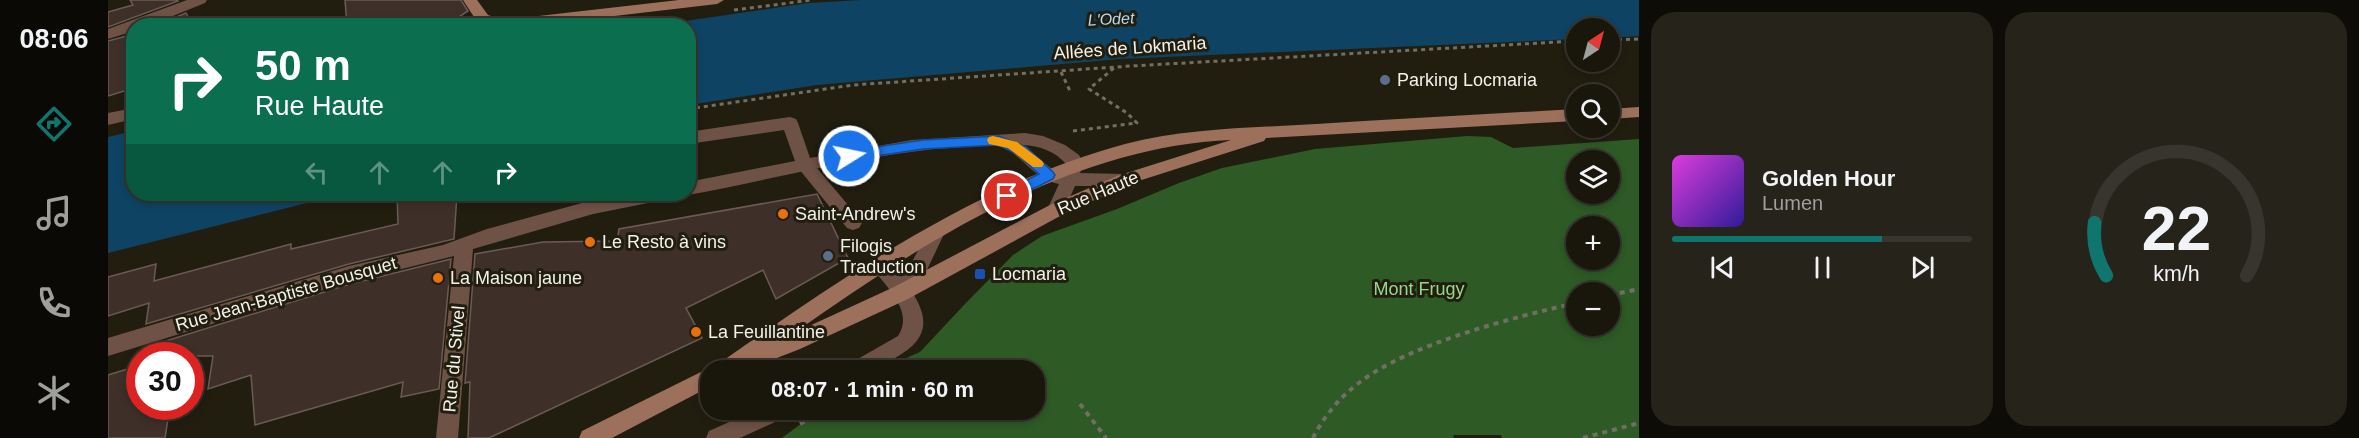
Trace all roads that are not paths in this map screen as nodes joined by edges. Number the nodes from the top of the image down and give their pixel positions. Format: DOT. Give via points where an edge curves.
graph roads {
  1 [pos="200,0"];
  2 [pos="470,0"];
  3 [pos="717,0"];
  4 [pos="154,18"];
  5 [pos="480,18"];
  6 [pos="562,18"];
  7 [pos="126,28"];
  8 [pos="108,34"];
  9 [pos="1639,112"];
  10 [pos="1620,113"];
  11 [pos="126,115"];
  12 [pos="1566,116"];
  13 [pos="108,119"];
  14 [pos="1274,132"];
  15 [pos="696,137"];
  16 [pos="999,140"];
  17 [pos="805,165"];
  18 [pos="1073,171"];
  19 [pos="1048,175"];
  20 [pos="1123,180"];
  21 [pos="696,187"];
  22 [pos="621,201"];
  23 [pos="1056,210"];
  24 [pos="853,223"];
  25 [pos="935,234"];
  26 [pos="464,244"];
  27 [pos="881,265"];
  28 [pos="901,293"];
  29 [pos="108,347"];
  30 [pos="738,360"];
  31 [pos="747,360"];
  32 [pos="874,360"];
  33 [pos="700,382"];
  34 [pos="756,420"];
  35 [pos="447,438"];
  36 [pos="590,438"];
  37 [pos="717,438"];
  1 -- 4 [label="street"];
  2 -- 5 [label="main road"];
  3 -- 6 [label="main road"];
  7 -- 8 [label="street"];
  9 -- 10 [label="main road"];
  11 -- 13 [label="street"];
  12 -- 14 [label="main road"];
  14 -- 18 [label="main road, Rue Haute" via="1226,132 1148,144"];
  14 -- 20 [label="main road, Rue Haute"];
  15 -- 17 [label="street" via="790,123"];
  16 -- 17 [label="street" via="923,144"];
  16 -- 18 [label="street" via="1051,145 1071,156"];
  16 -- 19 [label="street" via="1022,151"];
  17 -- 21 [label="street"];
  17 -- 24 [label="street"];
  18 -- 19 [label="main road, Rue Haute"];
  18 -- 20 [label="street"];
  18 -- 23 [label="street"];
  19 -- 25 [label="main road, Rue Haute"];
  20 -- 23 [label="main road, Rue Haute"];
  22 -- 26 [label="street, Rue Jean-Baptiste Bousquet"];
  23 -- 28 [label="main road, Rue Haute"];
  25 -- 27 [label="main road, Rue Haute"];
  25 -- 28 [label="street"];
  26 -- 29 [label="street, Rue Jean-Baptiste Bousquet" via="283,293"];
  26 -- 35 [label="street, Rue du Stivel"];
  27 -- 28 [label="street"];
  27 -- 30 [label="main road, Rue Haute"];
  28 -- 31 [label="main road, Rue Haute"];
  28 -- 32 [label="street" via="914,314 910,336"];
  33 -- 36 [label="main road"];
  34 -- 37 [label="street"];
}
